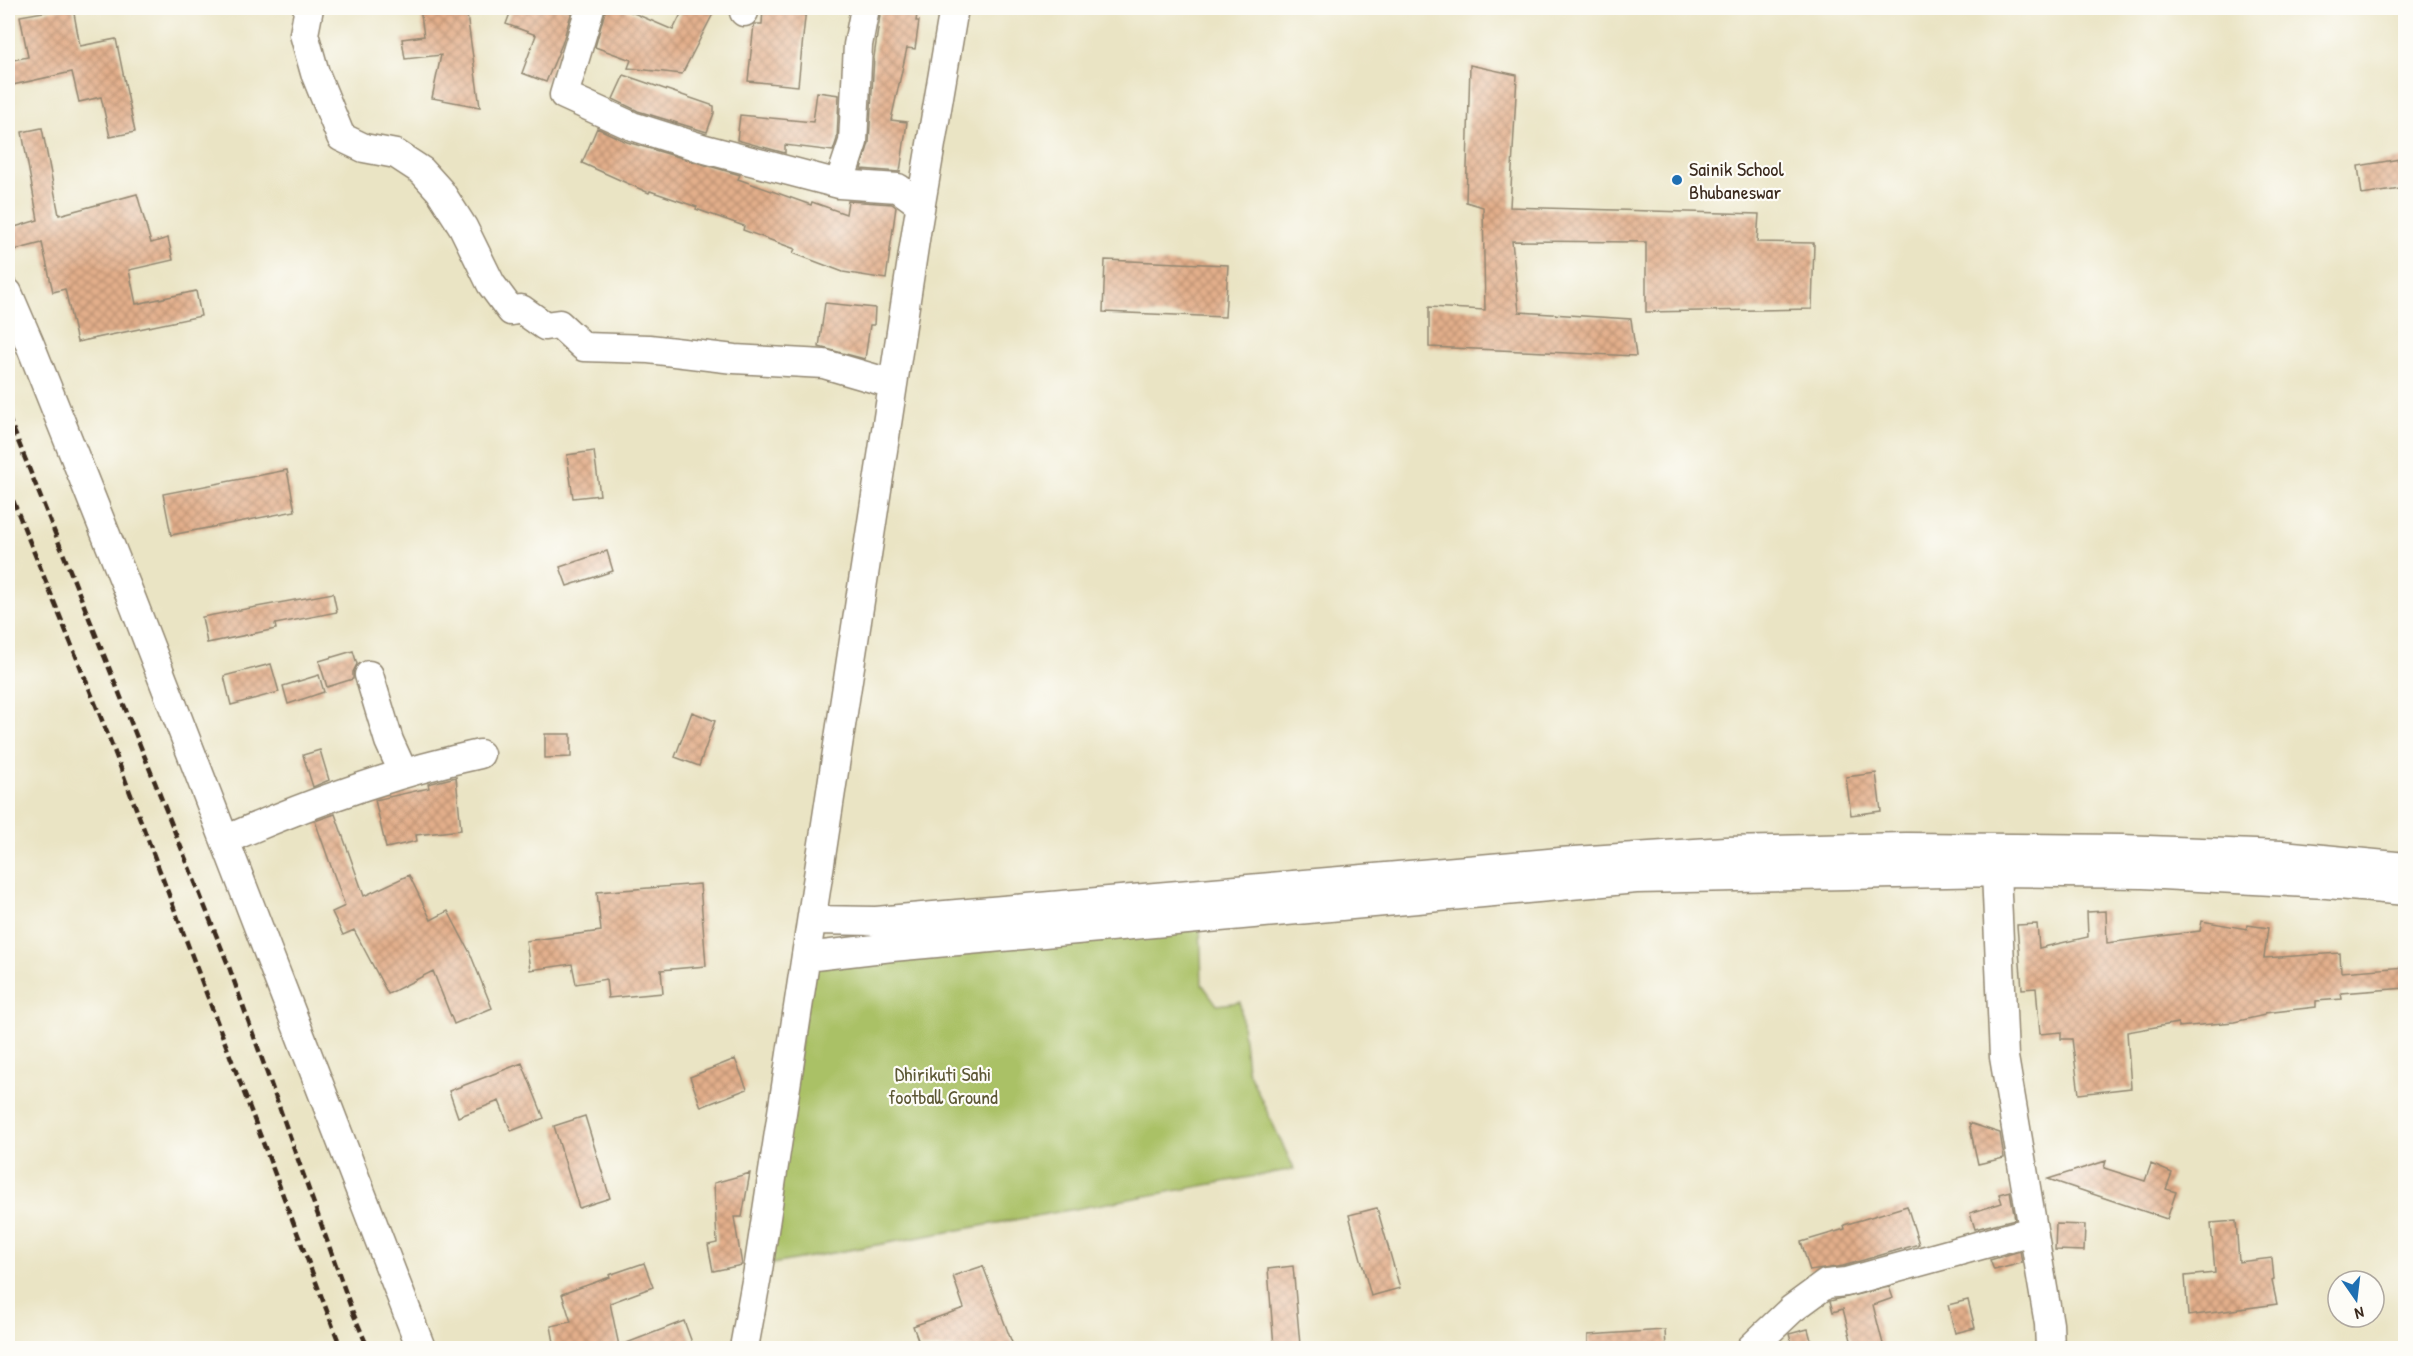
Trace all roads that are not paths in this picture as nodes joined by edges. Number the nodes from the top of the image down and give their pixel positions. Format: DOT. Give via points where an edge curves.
graph roads {
  1 [pos="309,8"];
  2 [pos="590,8"];
  3 [pos="865,8"];
  4 [pos="954,8"];
  5 [pos="839,184"];
  6 [pos="920,204"];
  7 [pos="8,293"];
  8 [pos="893,384"];
  9 [pos="369,675"];
  10 [pos="480,754"];
  11 [pos="403,772"];
  12 [pos="225,840"];
  13 [pos="2406,867"];
  14 [pos="1995,872"];
  15 [pos="2406,891"];
  16 [pos="812,920"];
  17 [pos="806,957"];
  18 [pos="2032,1231"];
  19 [pos="421,1348"];
  20 [pos="744,1348"];
  21 [pos="1751,1348"];
  22 [pos="2050,1348"];
  1 -- 8 [label="street" via="304,34 341,138 364,148 396,154 422,171 463,227 491,284 511,311 521,309 544,326 559,324 584,347 824,364"];
  2 -- 5 [label="street" via="564,95 632,126"];
  3 -- 5 [label="street" via="858,45 853,142"];
  4 -- 6 [label="street"];
  5 -- 6 [label="street" via="898,188"];
  6 -- 8 [label="street"];
  7 -- 12 [label="street"];
  8 -- 16 [label="street"];
  9 -- 11 [label="street"];
  10 -- 11 [label="street"];
  11 -- 12 [label="street"];
  12 -- 19 [label="street"];
  13 -- 16 [label="street" via="2282,855 2121,849 1906,847 1725,851 876,921"];
  14 -- 15 [label="street" via="2143,874"];
  14 -- 17 [label="street" via="1636,879"];
  14 -- 18 [label="street" via="2004,1057"];
  16 -- 17 [label="street"];
  17 -- 20 [label="street"];
  18 -- 21 [label="street" via="1846,1282 1826,1284 1792,1309"];
  18 -- 22 [label="street"];
}
